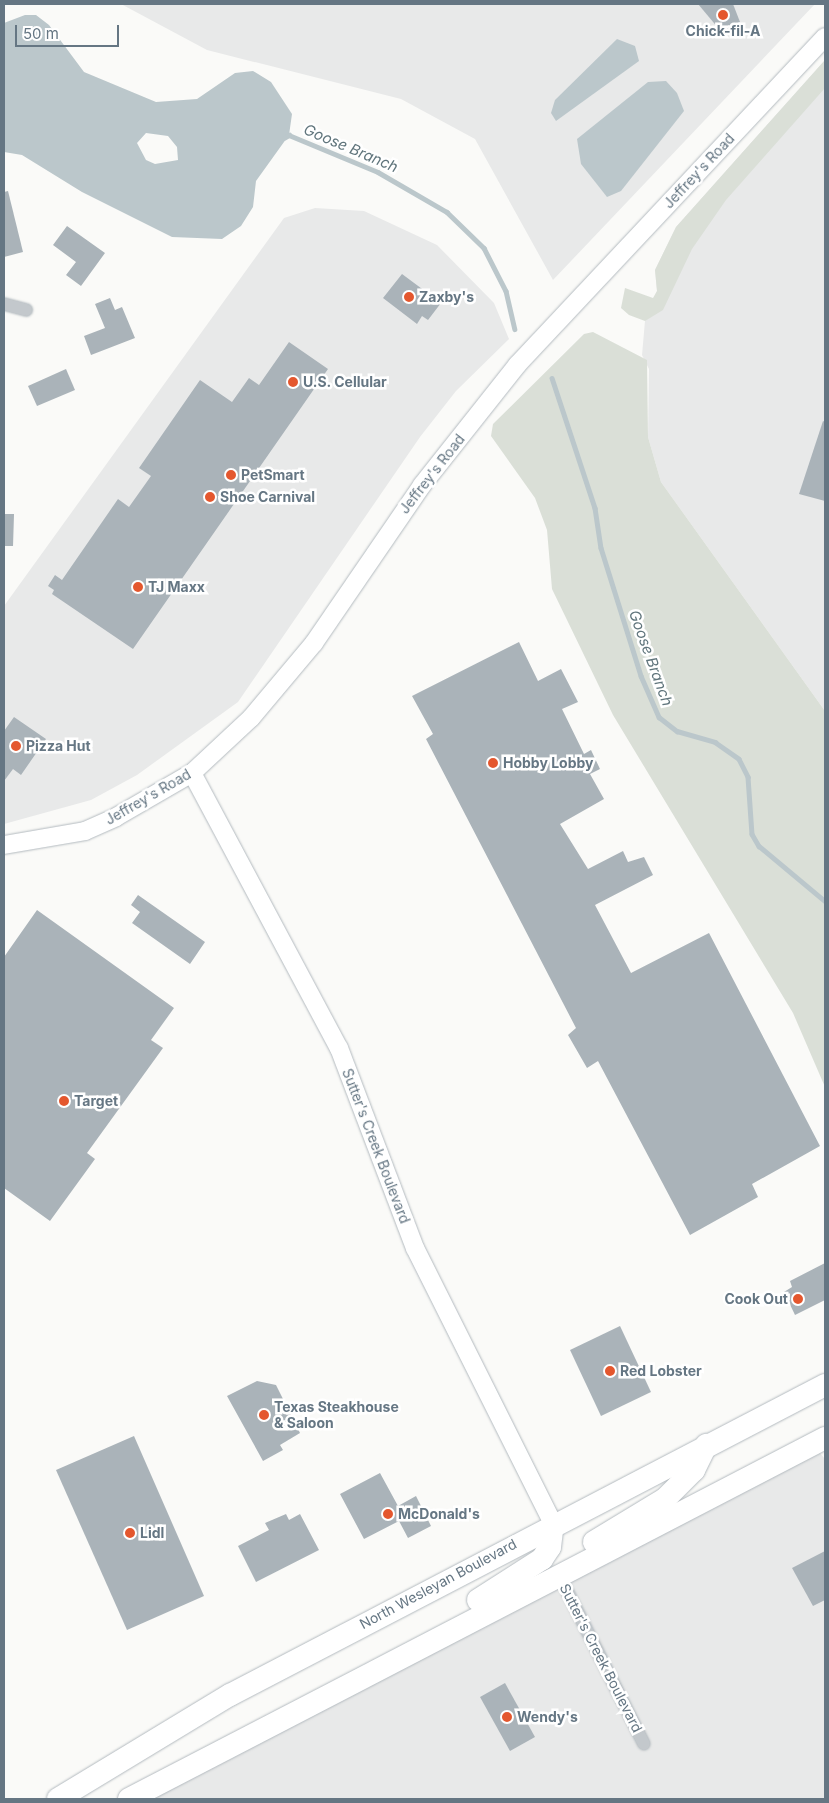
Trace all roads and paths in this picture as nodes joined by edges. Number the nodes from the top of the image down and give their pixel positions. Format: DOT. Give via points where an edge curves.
graph roads {
  1 [pos="825,37"];
  2 [pos="4,304"];
  3 [pos="26,310"];
  4 [pos="192,773"];
  5 [pos="4,845"];
  6 [pos="825,1385"];
  7 [pos="825,1438"];
  8 [pos="706,1445"];
  9 [pos="553,1524"];
  10 [pos="558,1573"];
  11 [pos="396,1659"];
  12 [pos="644,1744"];
  13 [pos="58,1799"];
  14 [pos="129,1799"];
  1 -- 4 [label="street, Jeffrey's Road" via="517,365 422,485 279,687"];
  2 -- 3 [label="street"];
  4 -- 5 [label="street, Jeffrey's Road" via="85,831"];
  4 -- 9 [label="street, Sutter's Creek Boulevard" via="339,1048 415,1248"];
  6 -- 8 [label="highway, North Wesleyan Boulevard"];
  7 -- 10 [label="highway"];
  8 -- 9 [label="highway, North Wesleyan Boulevard"];
  8 -- 10 [label="highway" via="694,1470 665,1499 577,1552"];
  9 -- 11 [label="highway" via="550,1548 533,1566 410,1637"];
  9 -- 13 [label="highway, North Wesleyan Boulevard" via="230,1694"];
  10 -- 11 [label="highway"];
  10 -- 12 [label="street, Sutter's Creek Boulevard"];
  11 -- 14 [label="highway"];
}
